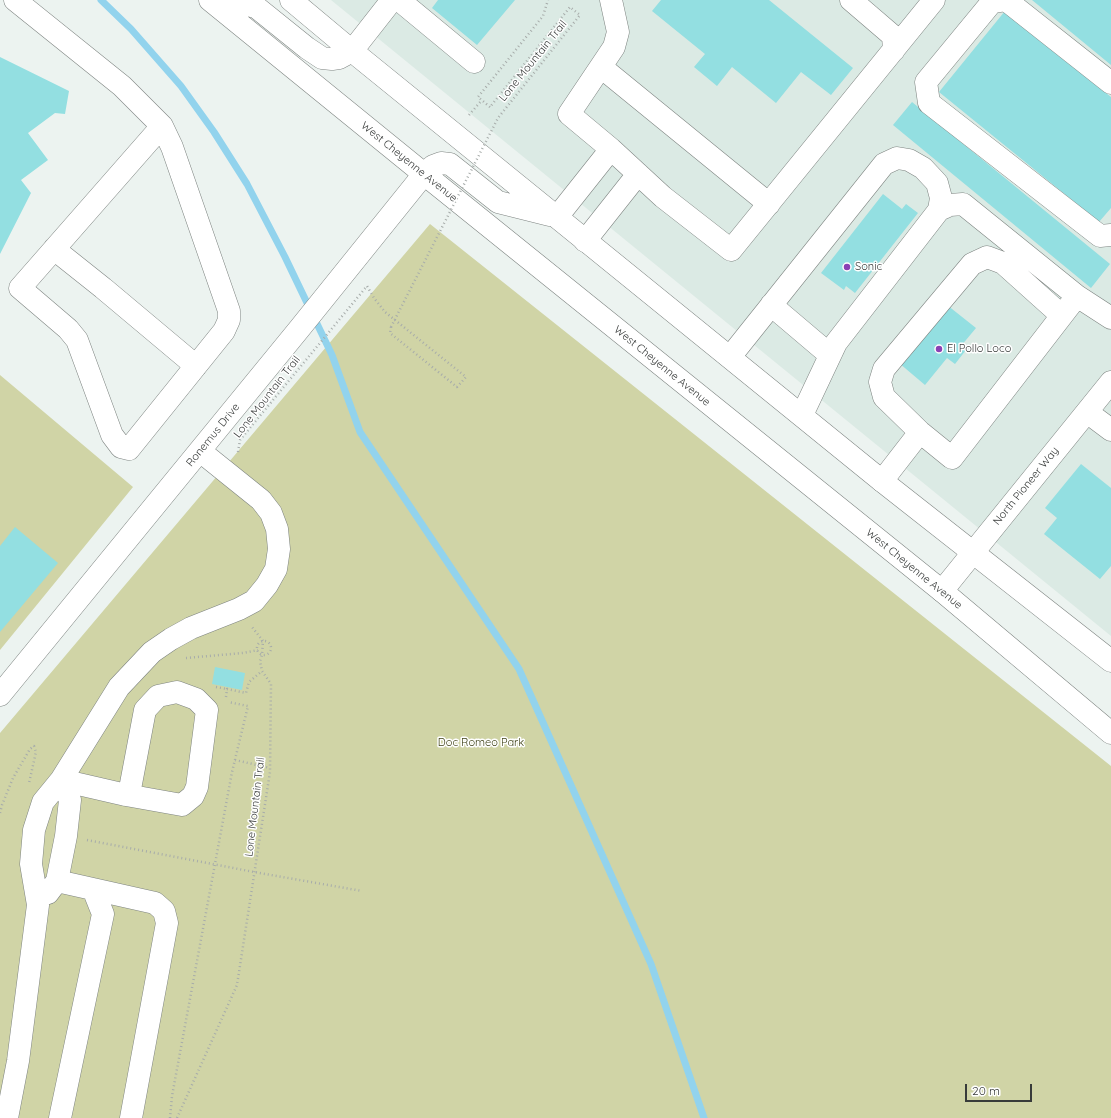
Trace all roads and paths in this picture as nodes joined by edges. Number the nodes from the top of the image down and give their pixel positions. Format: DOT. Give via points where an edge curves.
graph roads {
  1 [pos="15,0"];
  2 [pos="210,0"];
  3 [pos="225,0"];
  4 [pos="291,0"];
  5 [pos="392,0"];
  6 [pos="399,0"];
  7 [pos="548,0"];
  8 [pos="611,0"];
  9 [pos="851,0"];
  10 [pos="934,0"];
  11 [pos="1006,0"];
  12 [pos="894,50"];
  13 [pos="352,51"];
  14 [pos="474,62"];
  15 [pos="601,67"];
  16 [pos="1111,83"];
  17 [pos="482,100"];
  18 [pos="469,115"];
  19 [pos="162,126"];
  20 [pos="611,149"];
  21 [pos="424,174"];
  22 [pos="638,174"];
  23 [pos="769,204"];
  24 [pos="940,210"];
  25 [pos="557,217"];
  26 [pos="1111,235"];
  27 [pos="585,241"];
  28 [pos="54,250"];
  29 [pos="1077,296"];
  30 [pos="771,306"];
  31 [pos="1061,315"];
  32 [pos="1111,318"];
  33 [pos="830,355"];
  34 [pos="730,357"];
  35 [pos="196,366"];
  36 [pos="1111,382"];
  37 [pos="1087,412"];
  38 [pos="802,416"];
  39 [pos="1111,430"];
  40 [pos="920,432"];
  41 [pos="200,451"];
  42 [pos="238,454"];
  43 [pos="882,481"];
  44 [pos="973,552"];
  45 [pos="942,591"];
  46 [pos="248,622"];
  47 [pos="263,641"];
  48 [pos="258,650"];
  49 [pos="262,655"];
  50 [pos="185,658"];
  51 [pos="1111,662"];
  52 [pos="262,671"];
  53 [pos="212,686"];
  54 [pos="227,689"];
  55 [pos="0,695"];
  56 [pos="1111,733"];
  57 [pos="235,760"];
  58 [pos="270,768"];
  59 [pos="61,780"];
  60 [pos="27,789"];
  61 [pos="126,795"];
  62 [pos="0,813"];
  63 [pos="66,836"];
  64 [pos="215,864"];
  65 [pos="254,872"];
  66 [pos="57,881"];
  67 [pos="93,889"];
  68 [pos="362,890"];
  69 [pos="38,905"];
  70 [pos="7,1118"];
  71 [pos="60,1118"];
  72 [pos="131,1118"];
  73 [pos="170,1118"];
  74 [pos="177,1118"];
  1 -- 19 [label="main road" via="122,86"];
  2 -- 21 [label="main road, West Cheyenne Avenue"];
  3 -- 13 [label="main road" via="256,7 322,58 339,58"];
  4 -- 13 [label="main road"];
  5 -- 13 [label="main road"];
  6 -- 14 [label="main road"];
  7 -- 17 [label="path, Lone Mountain Trail" via="542,16 478,97"];
  8 -- 15 [label="main road" via="618,32 614,47"];
  9 -- 12 [label="main road" via="894,36"];
  10 -- 12 [label="main road"];
  11 -- 16 [label="main road"];
  11 -- 26 [label="main road" via="992,2 926,82 929,103 1100,236"];
  12 -- 23 [label="main road"];
  13 -- 25 [label="main road"];
  15 -- 20 [label="main road" via="569,114"];
  15 -- 23 [label="main road"];
  17 -- 18 [label="path"];
  17 -- 42 [label="path, Lone Mountain Trail, bridge" via="490,106 570,7 580,15 498,118 391,327 390,333 457,387 466,377 385,312 367,286 240,440"];
  19 -- 28 [label="main road"];
  19 -- 35 [label="main road" via="172,147 229,311 229,320 224,331"];
  20 -- 22 [label="main road"];
  20 -- 25 [label="main road"];
  21 -- 25 [label="main road, Ronemus Drive" via="433,166 441,163 450,164 498,202"];
  21 -- 41 [label="main road, Ronemus Drive"];
  21 -- 45 [label="main road, West Cheyenne Avenue"];
  22 -- 23 [label="main road" via="731,250"];
  22 -- 27 [label="main road"];
  24 -- 29 [label="main road" via="950,205 963,204"];
  24 -- 30 [label="main road" via="941,198 937,183 923,168 908,160 897,158 884,164"];
  24 -- 33 [label="main road" via="836,343"];
  25 -- 27 [label="main road"];
  27 -- 34 [label="main road"];
  28 -- 35 [label="main road"];
  28 -- 35 [label="main road" via="20,288 68,329 76,340 112,435 121,447 129,449"];
  29 -- 31 [label="main road"];
  29 -- 32 [label="main road"];
  30 -- 33 [label="main road"];
  30 -- 34 [label="main road"];
  31 -- 40 [label="main road" via="952,458"];
  31 -- 40 [label="main road" via="1003,263 987,257 972,264 884,369 880,382 884,397"];
  33 -- 38 [label="main road"];
  34 -- 38 [label="main road"];
  36 -- 37 [label="main road, North Pioneer Way"];
  37 -- 39 [label="main road"];
  37 -- 44 [label="main road, North Pioneer Way"];
  38 -- 43 [label="main road"];
  40 -- 43 [label="main road"];
  41 -- 55 [label="main road, Ronemus Drive"];
  41 -- 59 [label="main road" via="261,500 271,513 277,529 279,549 276,568 267,586 254,601 239,610 191,628 152,652 119,687"];
  43 -- 44 [label="main road"];
  44 -- 45 [label="main road, North Pioneer Way"];
  44 -- 51 [label="main road"];
  45 -- 56 [label="main road, West Cheyenne Avenue"];
  46 -- 47 [label="path"];
  47 -- 48 [label="path" via="259,644"];
  47 -- 49 [label="path"];
  47 -- 49 [label="path" via="269,643 272,650 267,655"];
  48 -- 49 [label="path"];
  48 -- 50 [label="path"];
  49 -- 52 [label="path"];
  52 -- 54 [label="path" via="249,682 246,694"];
  52 -- 58 [label="path, Lone Mountain Trail" via="272,684"];
  53 -- 54 [label="path"];
  54 -- 57 [label="path" via="225,702 248,706"];
  57 -- 58 [label="path"];
  57 -- 64 [label="path"];
  58 -- 65 [label="path, Lone Mountain Trail"];
  59 -- 61 [label="main road"];
  59 -- 63 [label="main road" via="70,800"];
  59 -- 69 [label="main road" via="43,802 34,830 32,864"];
  60 -- 62 [label="path" via="36,752 34,746 13,778"];
  61 -- 61 [label="main road" via="182,805 193,796 197,787 207,710 196,699 177,692 158,696 145,710 130,790"];
  63 -- 64 [label="path"];
  63 -- 66 [label="main road"];
  64 -- 65 [label="path"];
  64 -- 73 [label="path"];
  65 -- 68 [label="path"];
  65 -- 74 [label="path, Lone Mountain Trail" via="237,985"];
  66 -- 67 [label="main road"];
  66 -- 69 [label="main road"];
  67 -- 71 [label="main road" via="104,914"];
  67 -- 72 [label="main road" via="155,903 164,911 167,923"];
  69 -- 70 [label="main road" via="18,1061"];
}
